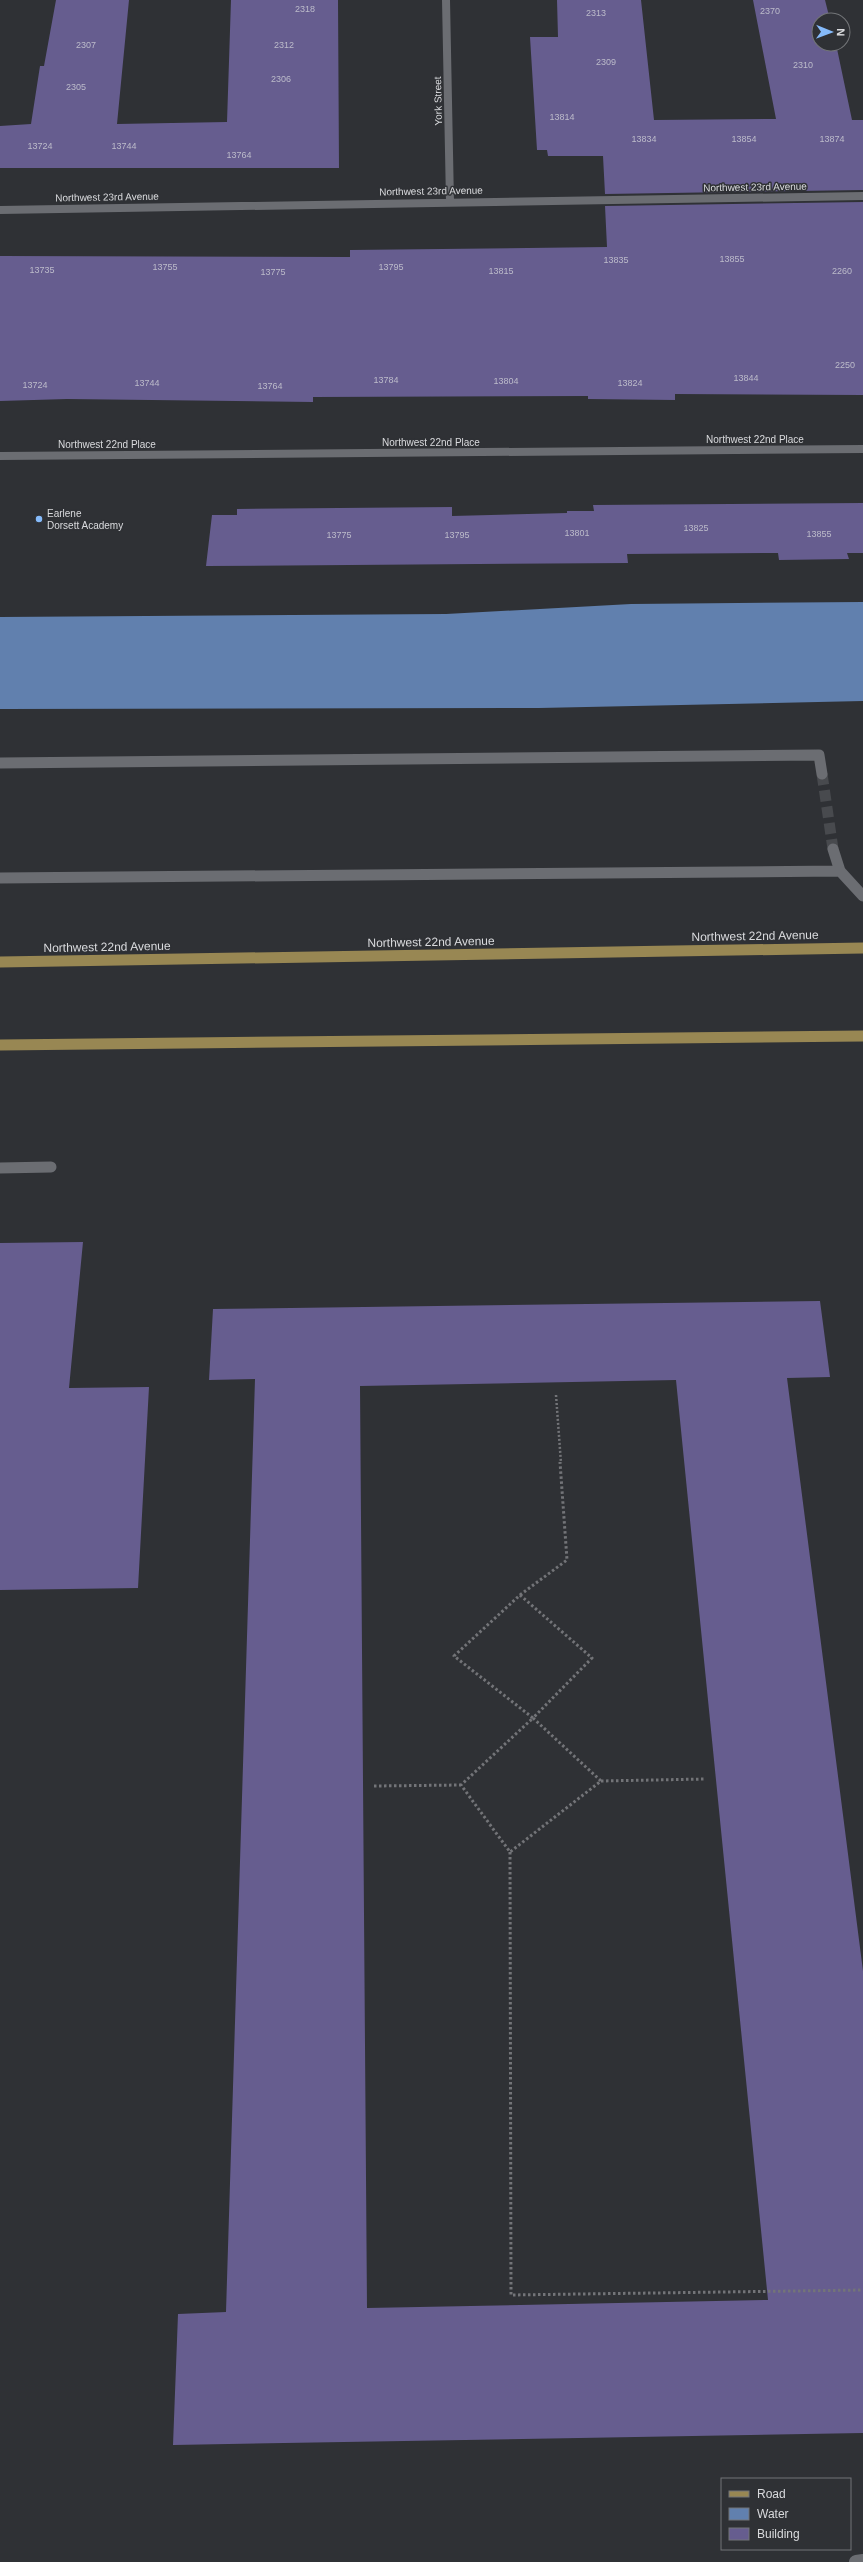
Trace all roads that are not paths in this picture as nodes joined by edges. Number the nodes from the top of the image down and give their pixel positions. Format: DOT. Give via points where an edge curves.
graph roads {
  1 [pos="446,0"];
  2 [pos="863,196"];
  3 [pos="450,202"];
  4 [pos="0,210"];
  5 [pos="863,449"];
  6 [pos="0,456"];
  7 [pos="0,763"];
  8 [pos="822,774"];
  9 [pos="833,849"];
  10 [pos="840,871"];
  11 [pos="0,878"];
  12 [pos="863,896"];
  13 [pos="863,948"];
  14 [pos="0,962"];
  15 [pos="863,1036"];
  16 [pos="0,1045"];
  17 [pos="51,1167"];
  18 [pos="0,1168"];
  19 [pos="863,2561"];
  20 [pos="856,2562"];
  1 -- 3 [label="street, York Street"];
  2 -- 3 [label="street, Northwest 23rd Avenue"];
  3 -- 4 [label="street, Northwest 23rd Avenue"];
  5 -- 6 [label="street, Northwest 22nd Place"];
  7 -- 8 [label="street" via="819,755"];
  9 -- 10 [label="street"];
  10 -- 11 [label="street"];
  10 -- 12 [label="street"];
  13 -- 14 [label="main road, Northwest 22nd Avenue"];
  15 -- 16 [label="main road"];
  17 -- 18 [label="street"];
  19 -- 20 [label="street"];
}
